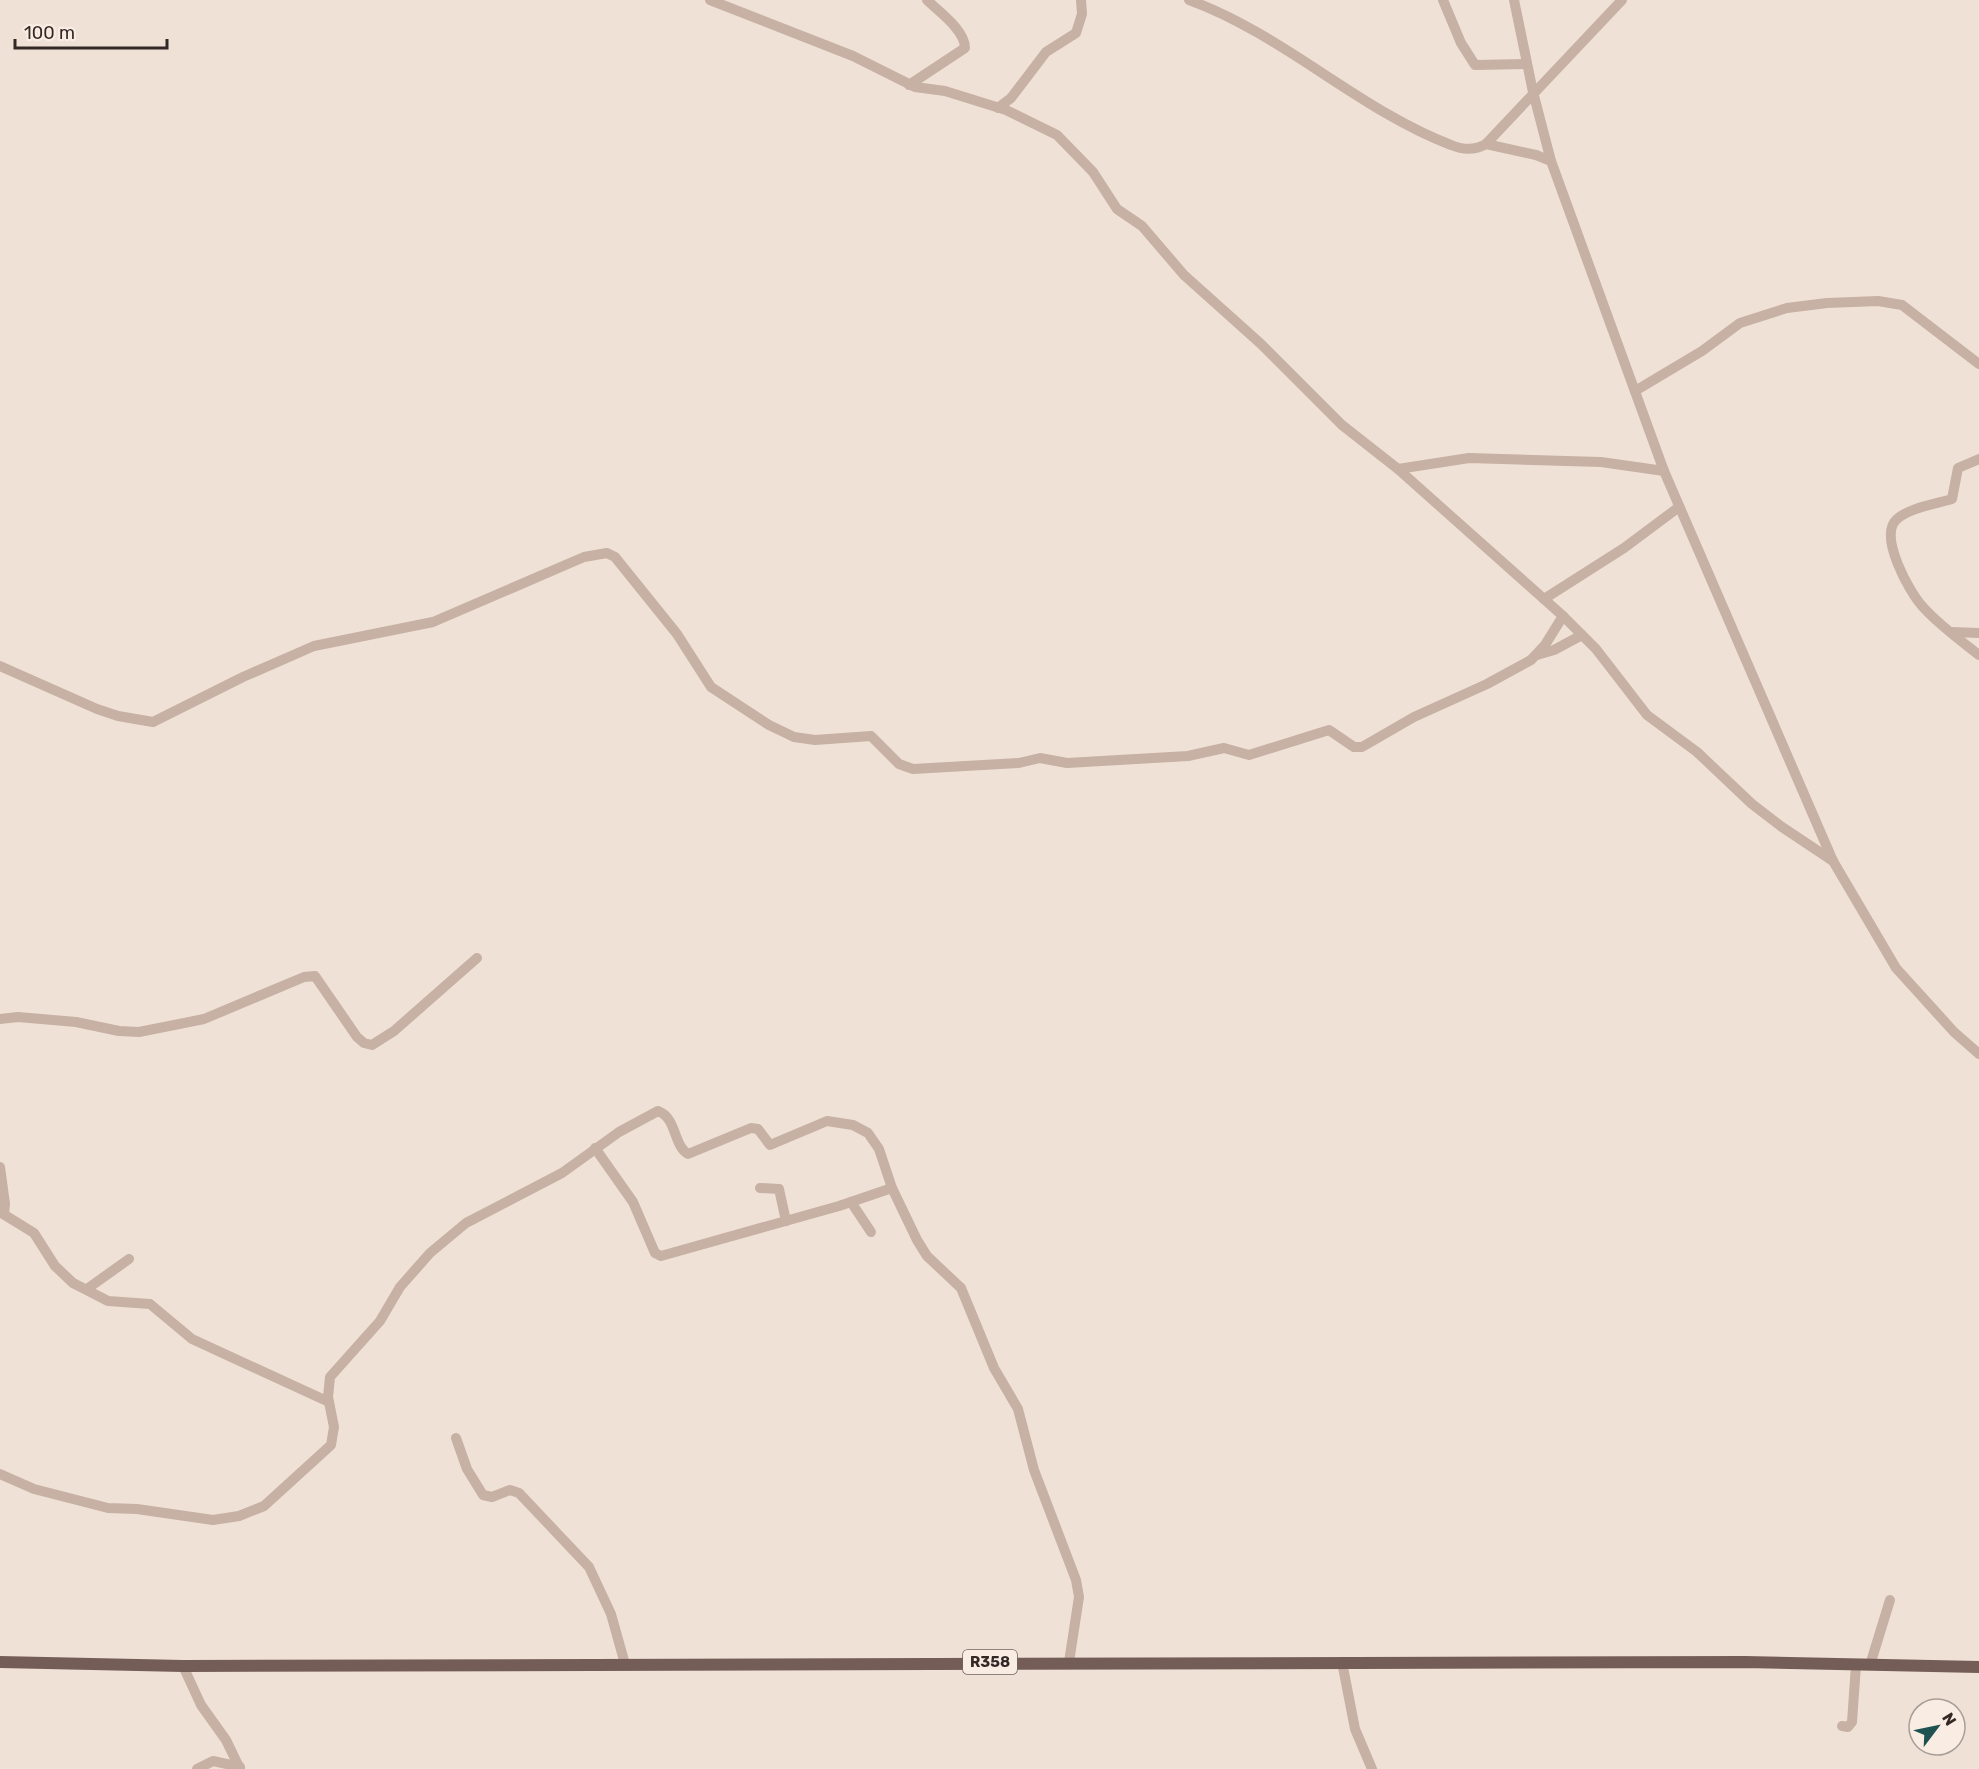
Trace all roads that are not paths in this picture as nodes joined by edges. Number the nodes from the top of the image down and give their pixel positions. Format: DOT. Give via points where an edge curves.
graph roads {
  1 [pos="710,0"];
  2 [pos="927,0"];
  3 [pos="1081,0"];
  4 [pos="1189,0"];
  5 [pos="1443,0"];
  6 [pos="1514,0"];
  7 [pos="1622,0"];
  8 [pos="1527,64"];
  9 [pos="909,85"];
  10 [pos="1533,92"];
  11 [pos="998,108"];
  12 [pos="1486,144"];
  13 [pos="1551,161"];
  14 [pos="1979,364"];
  15 [pos="1635,390"];
  16 [pos="1979,459"];
  17 [pos="1398,469"];
  18 [pos="1664,471"];
  19 [pos="1679,507"];
  20 [pos="1544,599"];
  21 [pos="1563,616"];
  22 [pos="1951,632"];
  23 [pos="1979,633"];
  24 [pos="1582,635"];
  25 [pos="1537,655"];
  26 [pos="1979,655"];
  27 [pos="0,666"];
  28 [pos="1833,861"];
  29 [pos="477,958"];
  30 [pos="0,1019"];
  31 [pos="1979,1054"];
  32 [pos="596,1148"];
  33 [pos="0,1167"];
  34 [pos="760,1188"];
  35 [pos="892,1188"];
  36 [pos="851,1202"];
  37 [pos="2,1213"];
  38 [pos="786,1221"];
  39 [pos="871,1232"];
  40 [pos="129,1259"];
  41 [pos="87,1289"];
  42 [pos="328,1402"];
  43 [pos="456,1438"];
  44 [pos="0,1474"];
  45 [pos="1890,1600"];
  46 [pos="0,1662"];
  47 [pos="1069,1662"];
  48 [pos="1342,1662"];
  49 [pos="625,1664"];
  50 [pos="1856,1665"];
  51 [pos="1870,1665"];
  52 [pos="183,1666"];
  53 [pos="1979,1668"];
  54 [pos="1842,1726"];
  55 [pos="240,1768"];
  56 [pos="197,1769"];
  57 [pos="1372,1769"];
  1 -- 9 [label="street" via="853,56"];
  2 -- 9 [label="street" via="959,32 965,48"];
  3 -- 11 [label="street" via="1076,33 1046,52 1011,98"];
  4 -- 12 [label="street" via="1234,19 1385,111 1450,145 1472,150"];
  5 -- 8 [label="street" via="1474,64"];
  6 -- 8 [label="street"];
  7 -- 10 [label="street"];
  8 -- 10 [label="street"];
  9 -- 11 [label="street" via="945,91"];
  10 -- 12 [label="street"];
  10 -- 13 [label="street"];
  11 -- 17 [label="street" via="1045,128 1069,145 1117,209 1142,226 1184,275 1342,425"];
  12 -- 13 [label="street"];
  13 -- 15 [label="street"];
  14 -- 15 [label="street" via="1902,305 1878,301 1827,303 1787,308 1740,322 1702,351"];
  15 -- 18 [label="street"];
  16 -- 22 [label="street" via="1958,468 1952,499 1897,518 1890,528 1894,552 1908,585 1922,606"];
  17 -- 18 [label="street" via="1469,458 1601,462"];
  17 -- 20 [label="street"];
  18 -- 19 [label="street"];
  19 -- 20 [label="street"];
  19 -- 28 [label="street"];
  20 -- 21 [label="street"];
  21 -- 24 [label="street"];
  21 -- 25 [label="street"];
  22 -- 23 [label="street"];
  22 -- 26 [label="street"];
  24 -- 25 [label="street"];
  24 -- 28 [label="street" via="1648,716 1697,752 1782,828"];
  25 -- 27 [label="street" via="1362,747 1354,747 1329,730 1249,755 1224,748 1188,756 1067,764 1040,758 1006,764 913,769 899,764 871,736 815,740 794,737 711,687 677,634 615,557 607,553 584,557 433,622 314,646 153,722 97,710"];
  28 -- 31 [label="street" via="1896,968"];
  29 -- 30 [label="street" via="394,1031 372,1045 357,1037 315,976 304,977 204,1019 140,1032 76,1022"];
  32 -- 35 [label="street" via="658,1111 669,1121 687,1154 751,1128 773,1144 822,1122 834,1121 869,1134 879,1149"];
  32 -- 38 [label="street" via="633,1202 657,1255 675,1254"];
  32 -- 42 [label="street" via="562,1173 466,1223 430,1253 400,1287 380,1321 330,1377"];
  33 -- 37 [label="street" via="5,1204"];
  34 -- 38 [label="street" via="779,1189"];
  35 -- 36 [label="street"];
  35 -- 47 [label="street" via="927,1256 965,1295 994,1368 1018,1409 1034,1470 1078,1588"];
  36 -- 38 [label="street"];
  36 -- 39 [label="street"];
  37 -- 41 [label="street" via="34,1233 55,1266"];
  40 -- 41 [label="street"];
  41 -- 42 [label="street" via="108,1300 150,1304 192,1339"];
  42 -- 44 [label="street" via="334,1427 328,1449 306,1465 272,1501 239,1516 213,1520 108,1508 34,1489"];
  43 -- 49 [label="street" via="467,1469 483,1495 492,1497 510,1490 519,1493 585,1561 610,1614"];
  45 -- 51 [label="street"];
  46 -- 52 [label="main road, R358"];
  47 -- 48 [label="main road, R358"];
  47 -- 49 [label="main road, R358"];
  48 -- 50 [label="main road, R358"];
  48 -- 57 [label="street" via="1355,1729"];
  49 -- 52 [label="main road, R358"];
  50 -- 51 [label="main road, R358"];
  50 -- 54 [label="street" via="1852,1722"];
  51 -- 53 [label="main road, R358"];
  52 -- 55 [label="street" via="201,1705"];
  55 -- 56 [label="street" via="213,1761"];
}
